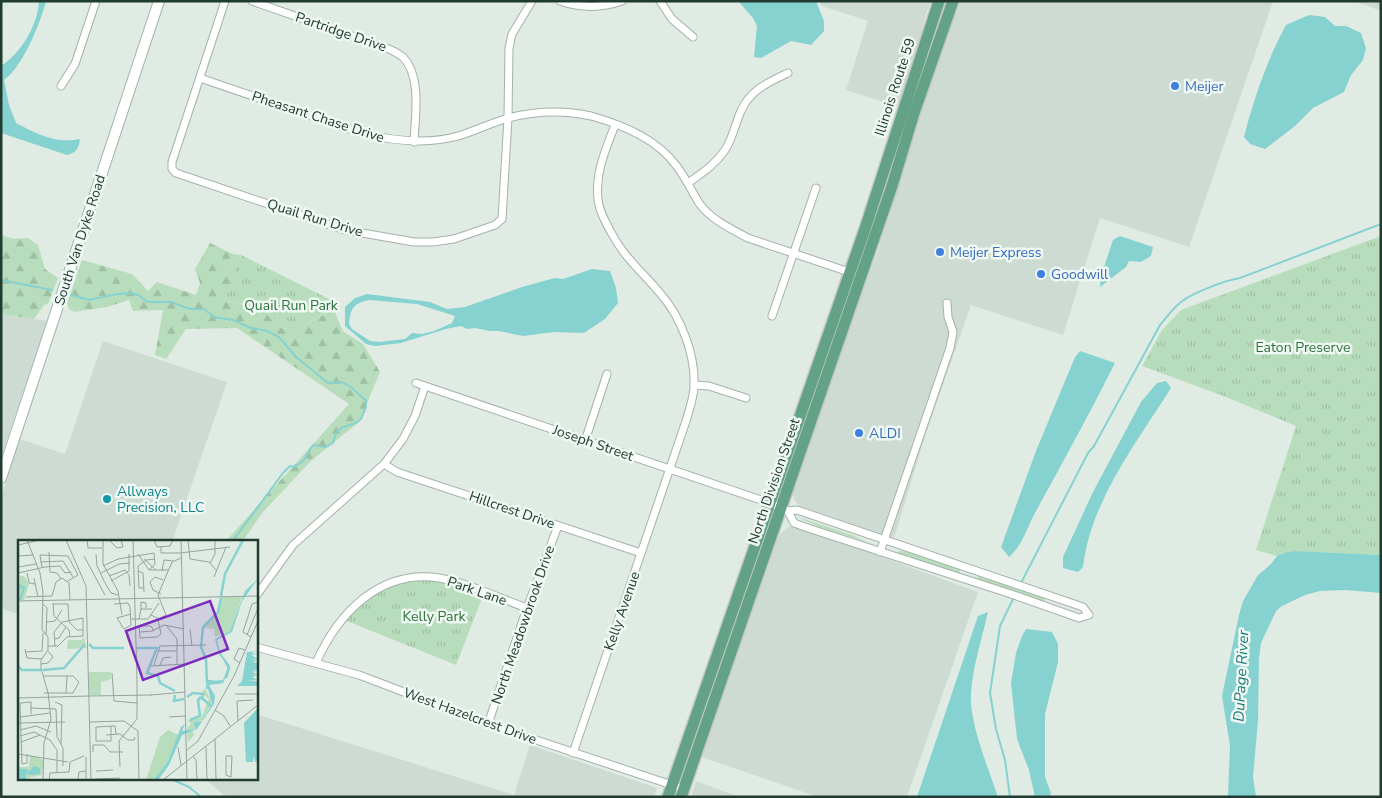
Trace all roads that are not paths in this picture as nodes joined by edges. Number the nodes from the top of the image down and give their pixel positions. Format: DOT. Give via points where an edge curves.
graph roads {
  1 [pos="96,1"];
  2 [pos="159,1"];
  3 [pos="225,1"];
  4 [pos="252,1"];
  5 [pos="532,1"];
  6 [pos="560,1"];
  7 [pos="622,1"];
  8 [pos="660,1"];
  9 [pos="939,1"];
  10 [pos="954,1"];
  11 [pos="929,31"];
  12 [pos="692,37"];
  13 [pos="934,55"];
  14 [pos="788,72"];
  15 [pos="200,78"];
  16 [pos="61,86"];
  17 [pos="508,118"];
  18 [pos="615,125"];
  19 [pos="414,142"];
  20 [pos="895,175"];
  21 [pos="881,182"];
  22 [pos="688,184"];
  23 [pos="816,188"];
  24 [pos="794,253"];
  25 [pos="856,274"];
  26 [pos="947,303"];
  27 [pos="772,316"];
  28 [pos="607,374"];
  29 [pos="416,383"];
  30 [pos="694,385"];
  31 [pos="426,386"];
  32 [pos="746,398"];
  33 [pos="585,441"];
  34 [pos="384,464"];
  35 [pos="669,469"];
  36 [pos="1,478"];
  37 [pos="780,508"];
  38 [pos="558,526"];
  39 [pos="884,540"];
  40 [pos="880,552"];
  41 [pos="642,553"];
  42 [pos="971,569"];
  43 [pos="967,580"];
  44 [pos="258,593"];
  45 [pos="527,608"];
  46 [pos="258,648"];
  47 [pos="316,663"];
  48 [pos="488,724"];
  49 [pos="573,753"];
  50 [pos="679,790"];
  51 [pos="668,797"];
  1 -- 16 [label="street" via="75,64"];
  2 -- 36 [label="street, South Van Dyke Road"];
  3 -- 15 [label="street, Quail Run Drive"];
  4 -- 19 [label="street, Partridge Drive" via="402,56 415,80"];
  5 -- 17 [label="street, Quail Run Drive" via="512,34 509,48"];
  6 -- 7 [label="street" via="582,6"];
  8 -- 12 [label="street" via="672,19"];
  9 -- 11 [label="main road, Illinois Route 59"];
  10 -- 13 [label="main road, Illinois Route 59"];
  11 -- 13 [label="main road"];
  11 -- 21 [label="main road, Illinois Route 59"];
  13 -- 20 [label="main road, Illinois Route 59"];
  14 -- 22 [label="street" via="750,96 741,109 726,148 710,168"];
  15 -- 17 [label="street, Quail Run Drive" via="172,162 176,173 345,230 414,242 454,239 495,225 502,219"];
  15 -- 19 [label="street, Pheasant Chase Drive" via="361,133 386,140"];
  17 -- 18 [label="street, Pheasant Chase Drive" via="571,113"];
  17 -- 19 [label="street, Pheasant Chase Drive" via="458,136"];
  18 -- 22 [label="street, Pheasant Chase Drive" via="656,145 675,163"];
  18 -- 30 [label="street, Kelly Avenue" via="600,165 598,200 615,241 675,313 685,333"];
  20 -- 25 [label="main road, North Division Street"];
  21 -- 25 [label="main road, North Division Street"];
  22 -- 24 [label="street, Pheasant Chase Drive" via="700,205 725,225 748,238"];
  23 -- 24 [label="street"];
  24 -- 25 [label="street, Pheasant Chase Drive"];
  24 -- 27 [label="street"];
  25 -- 37 [label="main road, North Division Street"];
  26 -- 39 [label="street" via="953,332 950,348"];
  28 -- 33 [label="street"];
  29 -- 31 [label="street, Joseph Street"];
  30 -- 32 [label="street" via="709,386"];
  30 -- 35 [label="street, Kelly Avenue" via="692,401"];
  31 -- 33 [label="street, Joseph Street"];
  31 -- 34 [label="street" via="403,439"];
  33 -- 35 [label="street, Joseph Street"];
  34 -- 38 [label="street, Hillcrest Drive" via="398,472"];
  34 -- 44 [label="street" via="293,545"];
  35 -- 37 [label="street, Joseph Street"];
  35 -- 41 [label="street, Kelly Avenue"];
  37 -- 39 [label="street, Joseph Street" via="797,510"];
  37 -- 40 [label="street" via="794,523"];
  37 -- 50 [label="main road, North Division Street"];
  38 -- 41 [label="street, Hillcrest Drive"];
  38 -- 45 [label="street, North Meadowbrook Drive"];
  39 -- 40 [label="street"];
  39 -- 42 [label="street, Joseph Street"];
  40 -- 43 [label="street"];
  41 -- 49 [label="street, Kelly Avenue"];
  42 -- 43 [label="street"];
  42 -- 43 [label="street, Joseph Street" via="1083,607 1089,615 1079,618"];
  45 -- 47 [label="street, Park Lane" via="439,578 402,580 365,595 350,609"];
  45 -- 48 [label="street, North Meadowbrook Drive"];
  46 -- 47 [label="street, West Hazelcrest Drive"];
  47 -- 48 [label="street, West Hazelcrest Drive" via="359,675"];
  48 -- 49 [label="street, West Hazelcrest Drive"];
  49 -- 50 [label="street, West Hazelcrest Drive"];
  50 -- 51 [label="main road, North Division Street"];
}
